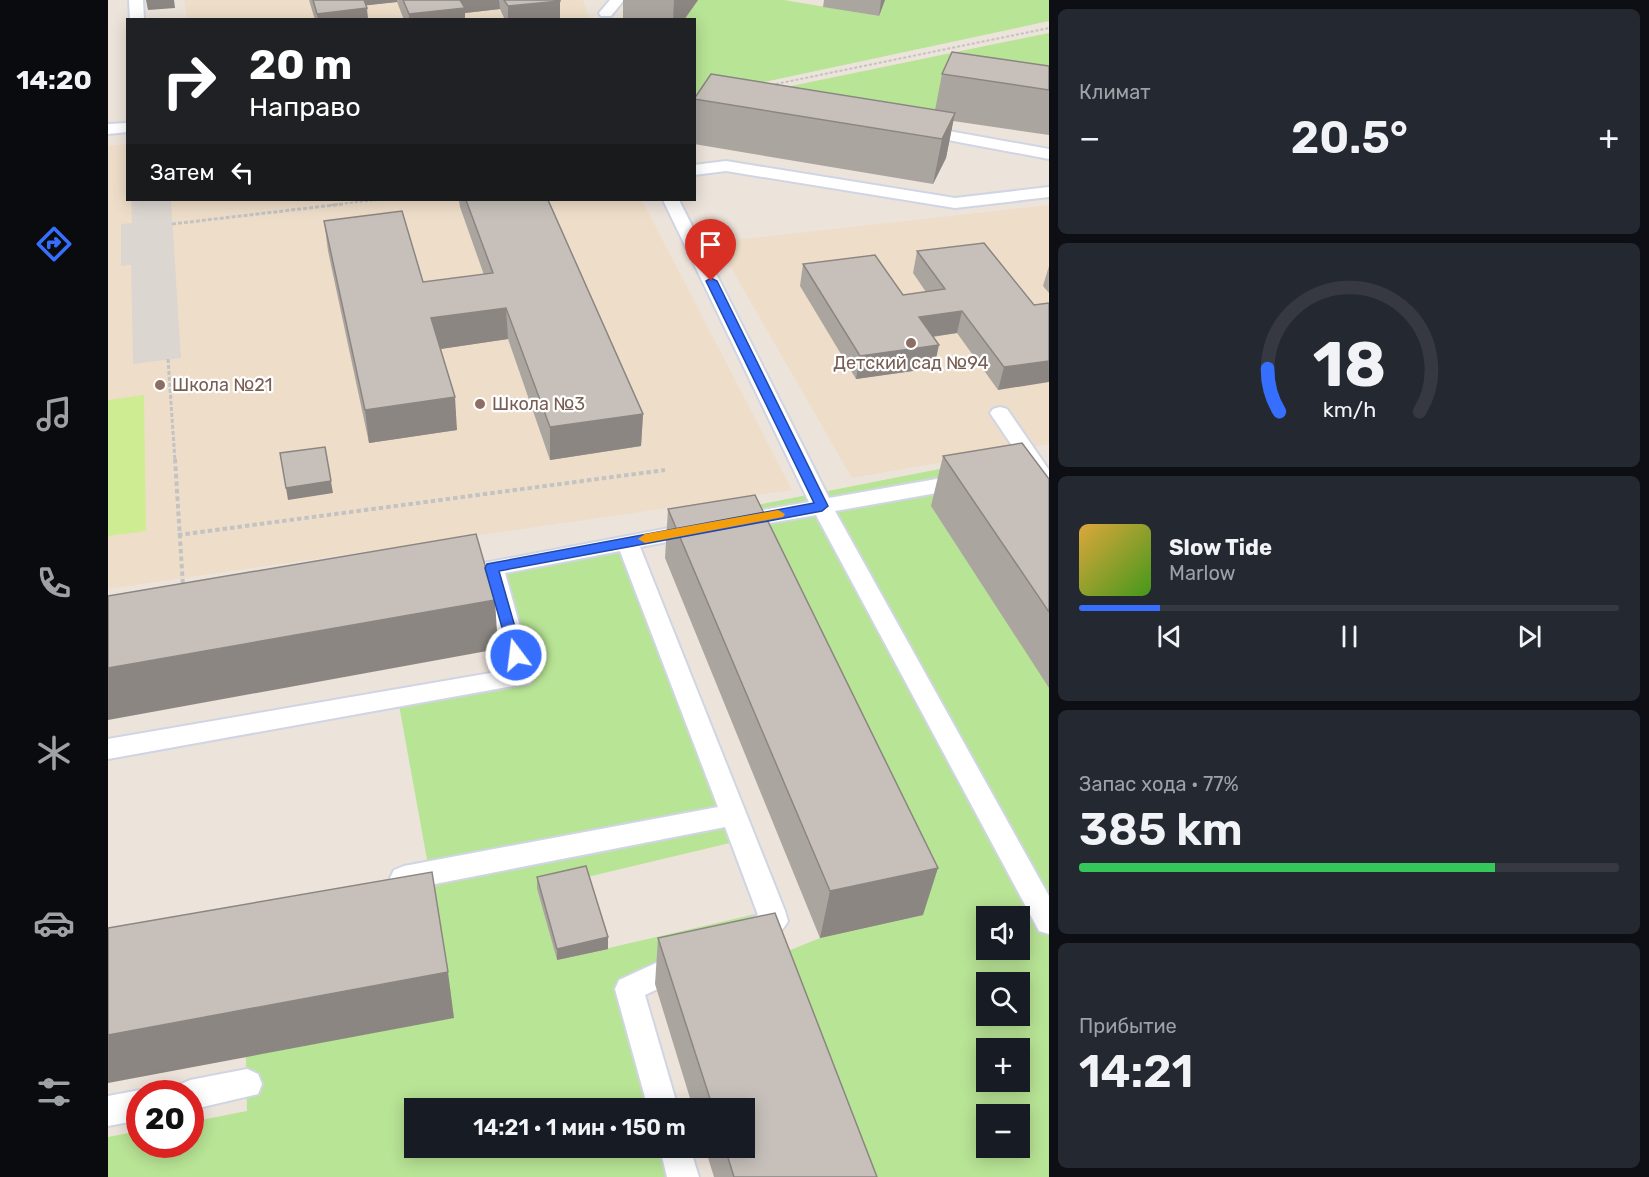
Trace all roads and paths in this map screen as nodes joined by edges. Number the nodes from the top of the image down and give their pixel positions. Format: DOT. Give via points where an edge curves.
graph roads {
  1 [pos="135,0"];
  2 [pos="617,0"];
  3 [pos="606,13"];
  4 [pos="136,18"];
  5 [pos="1049,28"];
  6 [pos="762,87"];
  7 [pos="126,127"];
  8 [pos="108,129"];
  9 [pos="918,130"];
  10 [pos="1049,154"];
  11 [pos="696,170"];
  12 [pos="1049,192"];
  13 [pos="368,201"];
  14 [pos="671,201"];
  15 [pos="172,224"];
  16 [pos="168,360"];
  17 [pos="1000,412"];
  18 [pos="665,470"];
  19 [pos="1014,472"];
  20 [pos="992,476"];
  21 [pos="1043,477"];
  22 [pos="822,506"];
  23 [pos="178,535"];
  24 [pos="627,542"];
  25 [pos="186,596"];
  26 [pos="108,750"];
  27 [pos="733,814"];
  28 [pos="381,882"];
  29 [pos="1049,922"];
  30 [pos="733,941"];
  31 [pos="702,955"];
  32 [pos="247,1084"];
  33 [pos="204,1092"];
  34 [pos="660,1098"];
  35 [pos="126,1108"];
  36 [pos="108,1111"];
  37 [pos="678,1158"];
  38 [pos="683,1177"];
  1 -- 4 [label="lane"];
  2 -- 3 [label="lane"];
  5 -- 6 [label="path"];
  7 -- 8 [label="lane"];
  9 -- 10 [label="lane"];
  11 -- 12 [label="lane" via="726,166 955,203"];
  13 -- 15 [label="path"];
  14 -- 22 [label="lane"];
  16 -- 23 [label="path"];
  17 -- 21 [label="lane"];
  18 -- 23 [label="path"];
  19 -- 21 [label="lane"];
  20 -- 22 [label="lane"];
  22 -- 24 [label="lane"];
  22 -- 29 [label="lane"];
  23 -- 25 [label="path"];
  24 -- 26 [label="lane" via="492,568 522,677"];
  24 -- 27 [label="lane"];
  27 -- 28 [label="lane"];
  27 -- 30 [label="lane" via="774,921"];
  31 -- 34 [label="lane" via="629,989"];
  32 -- 33 [label="lane"];
  35 -- 36 [label="lane"];
  37 -- 38 [label="lane"];
}
